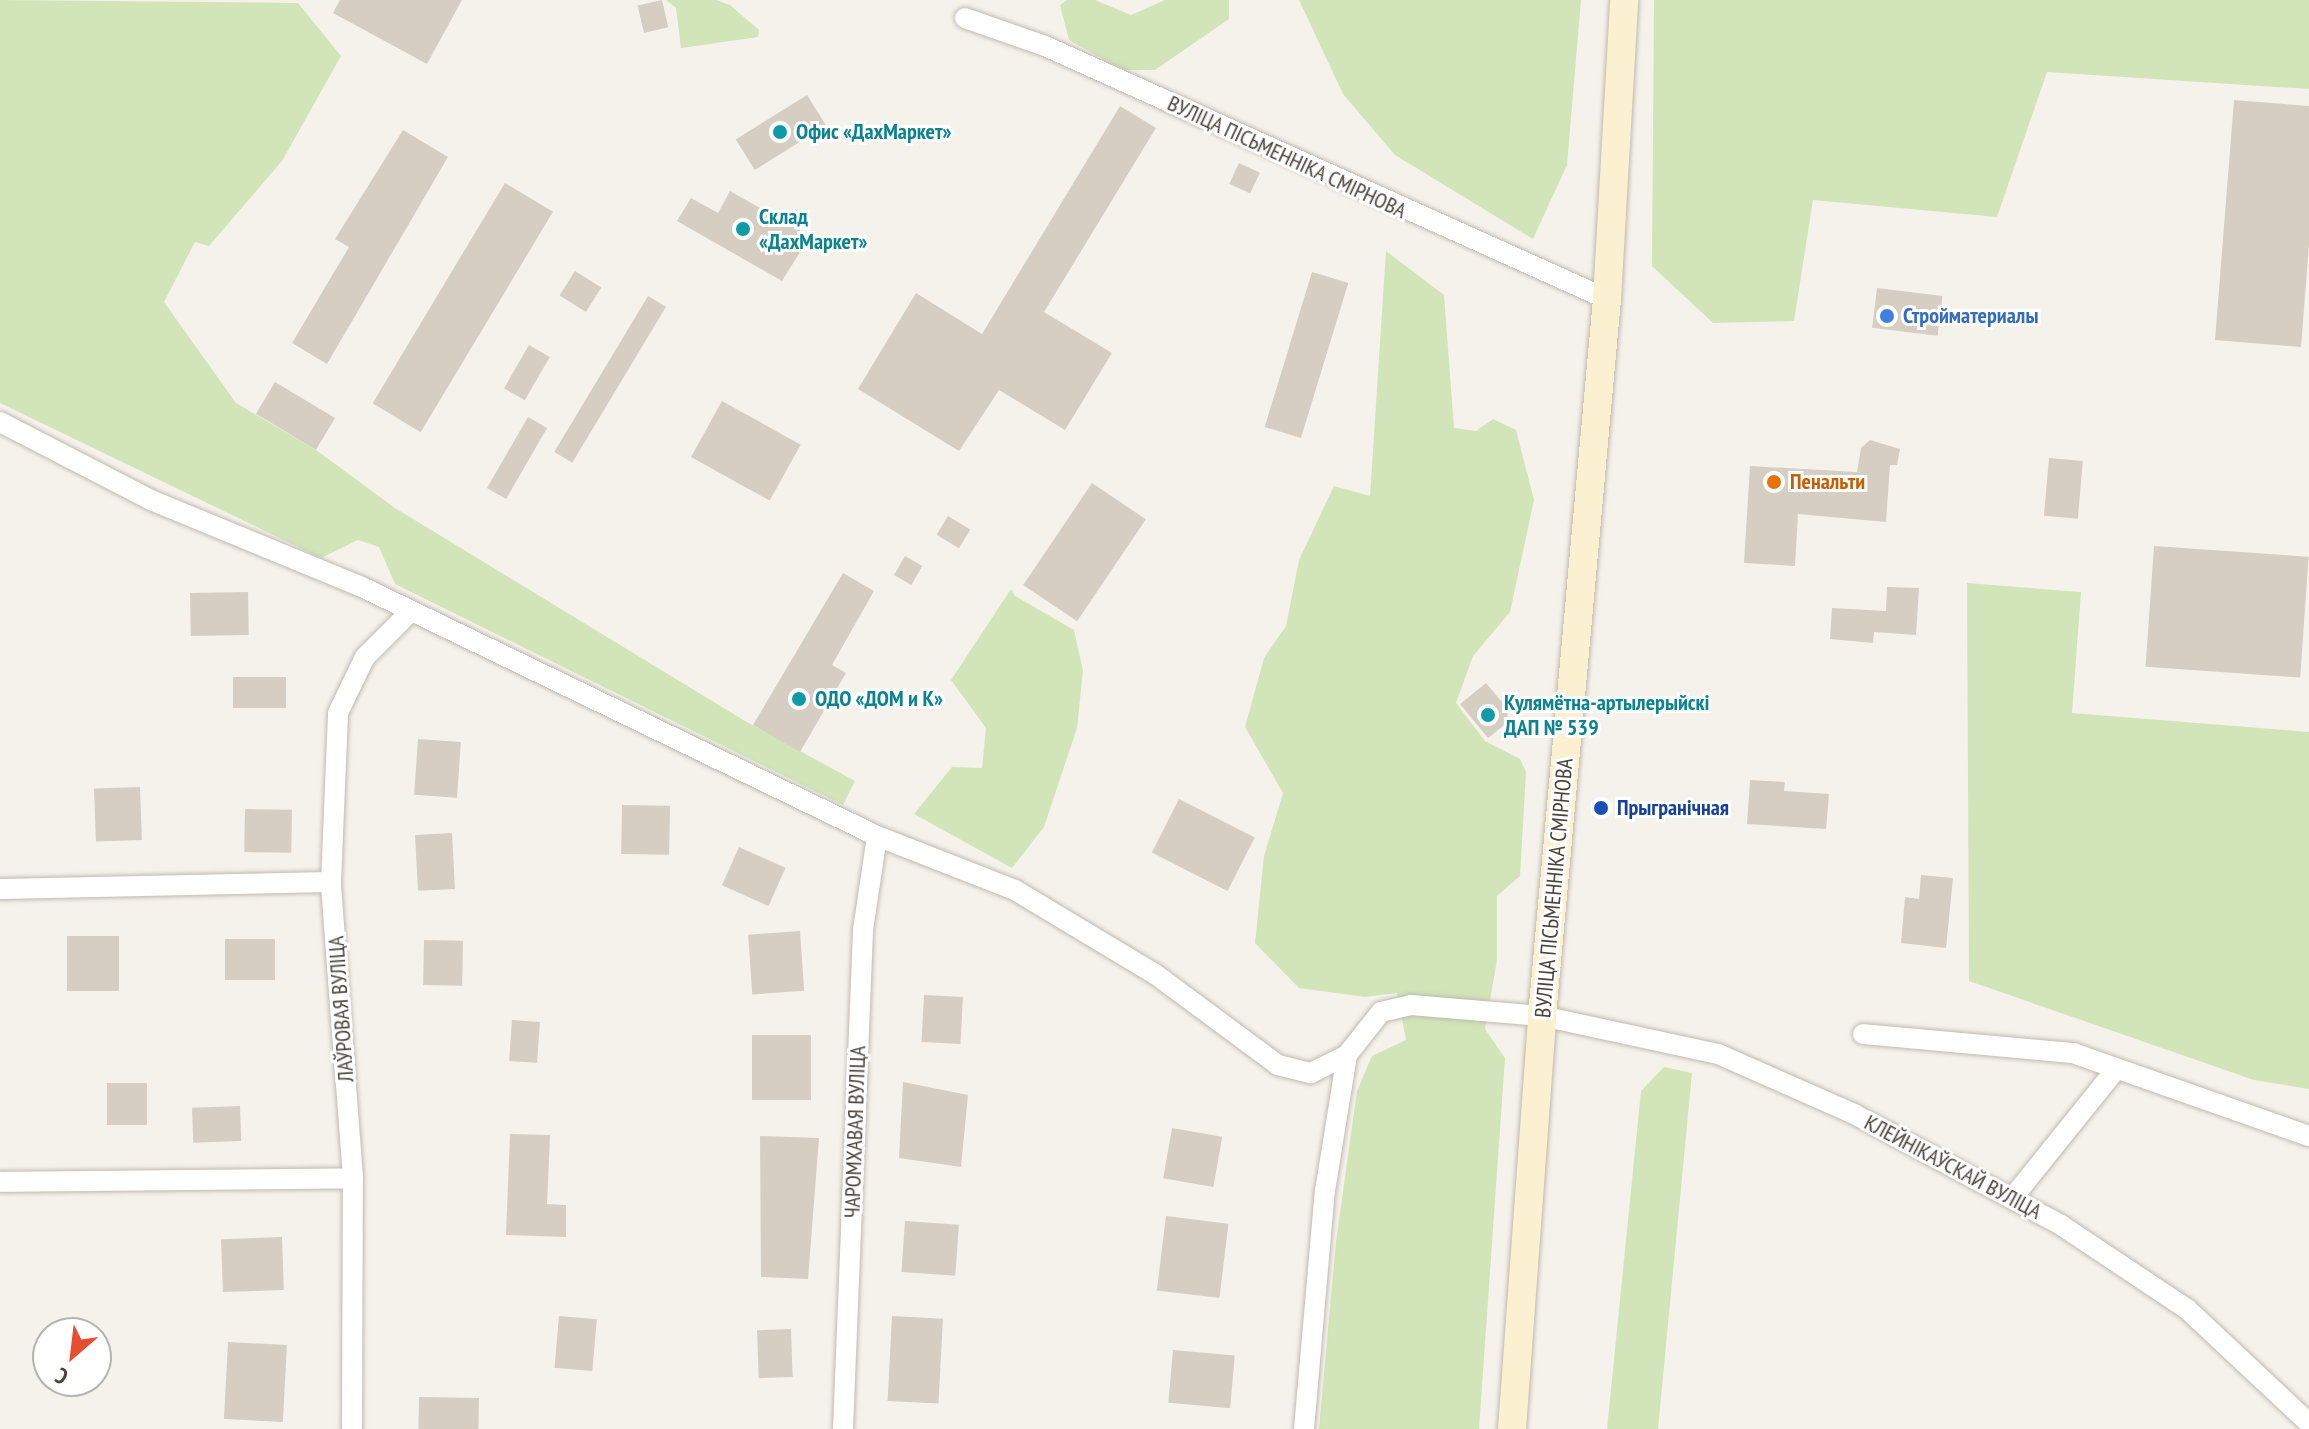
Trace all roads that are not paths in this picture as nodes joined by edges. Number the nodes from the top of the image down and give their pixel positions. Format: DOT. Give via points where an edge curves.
graph roads {
  1 [pos="1624,0"];
  2 [pos="965,18"];
  3 [pos="1607,299"];
  4 [pos="0,422"];
  5 [pos="409,613"];
  6 [pos="877,836"];
  7 [pos="331,882"];
  8 [pos="0,889"];
  9 [pos="1542,1016"];
  10 [pos="1863,1034"];
  11 [pos="1347,1055"];
  12 [pos="2116,1069"];
  13 [pos="2309,1136"];
  14 [pos="353,1178"];
  15 [pos="0,1182"];
  16 [pos="2014,1196"];
  17 [pos="2309,1423"];
  18 [pos="352,1429"];
  19 [pos="843,1429"];
  20 [pos="1304,1429"];
  21 [pos="1512,1429"];
  1 -- 3 [label="main road, ВУЛІЦА ПІСЬМЕННІКА СМІРНОВА"];
  2 -- 3 [label="street, ВУЛІЦА ПІСЬМЕННІКА СМІРНОВА" via="1045,46"];
  3 -- 9 [label="main road, ВУЛІЦА ПІСЬМЕННІКА СМІРНОВА"];
  4 -- 5 [label="street" via="151,500 362,587"];
  5 -- 6 [label="street"];
  5 -- 7 [label="street, ЛАЎРОВАЯ ВУЛІЦА" via="365,657 338,713"];
  6 -- 11 [label="street" via="1015,890 1155,974 1278,1065 1311,1073"];
  6 -- 19 [label="street, ЧАРОМХАВАЯ ВУЛІЦА" via="863,930"];
  7 -- 8 [label="street"];
  7 -- 14 [label="street, ЛАЎРОВАЯ ВУЛІЦА"];
  9 -- 11 [label="street, КЛЕЙНІКАЎСКАЙ ВУЛІЦА" via="1411,1005 1381,1012"];
  9 -- 16 [label="street, КЛЕЙНІКАЎСКАЙ ВУЛІЦА" via="1718,1054 1854,1114"];
  9 -- 21 [label="main road, ВУЛІЦА ПІСЬМЕННІКА СМІРНОВА"];
  10 -- 12 [label="street" via="2073,1053"];
  11 -- 20 [label="street" via="1325,1191"];
  12 -- 13 [label="street"];
  12 -- 16 [label="street"];
  14 -- 15 [label="street"];
  14 -- 18 [label="street, ЛАЎРОВАЯ ВУЛІЦА"];
  16 -- 17 [label="street, КЛЕЙНІКАЎСКАЙ ВУЛІЦА" via="2187,1309"];
}
